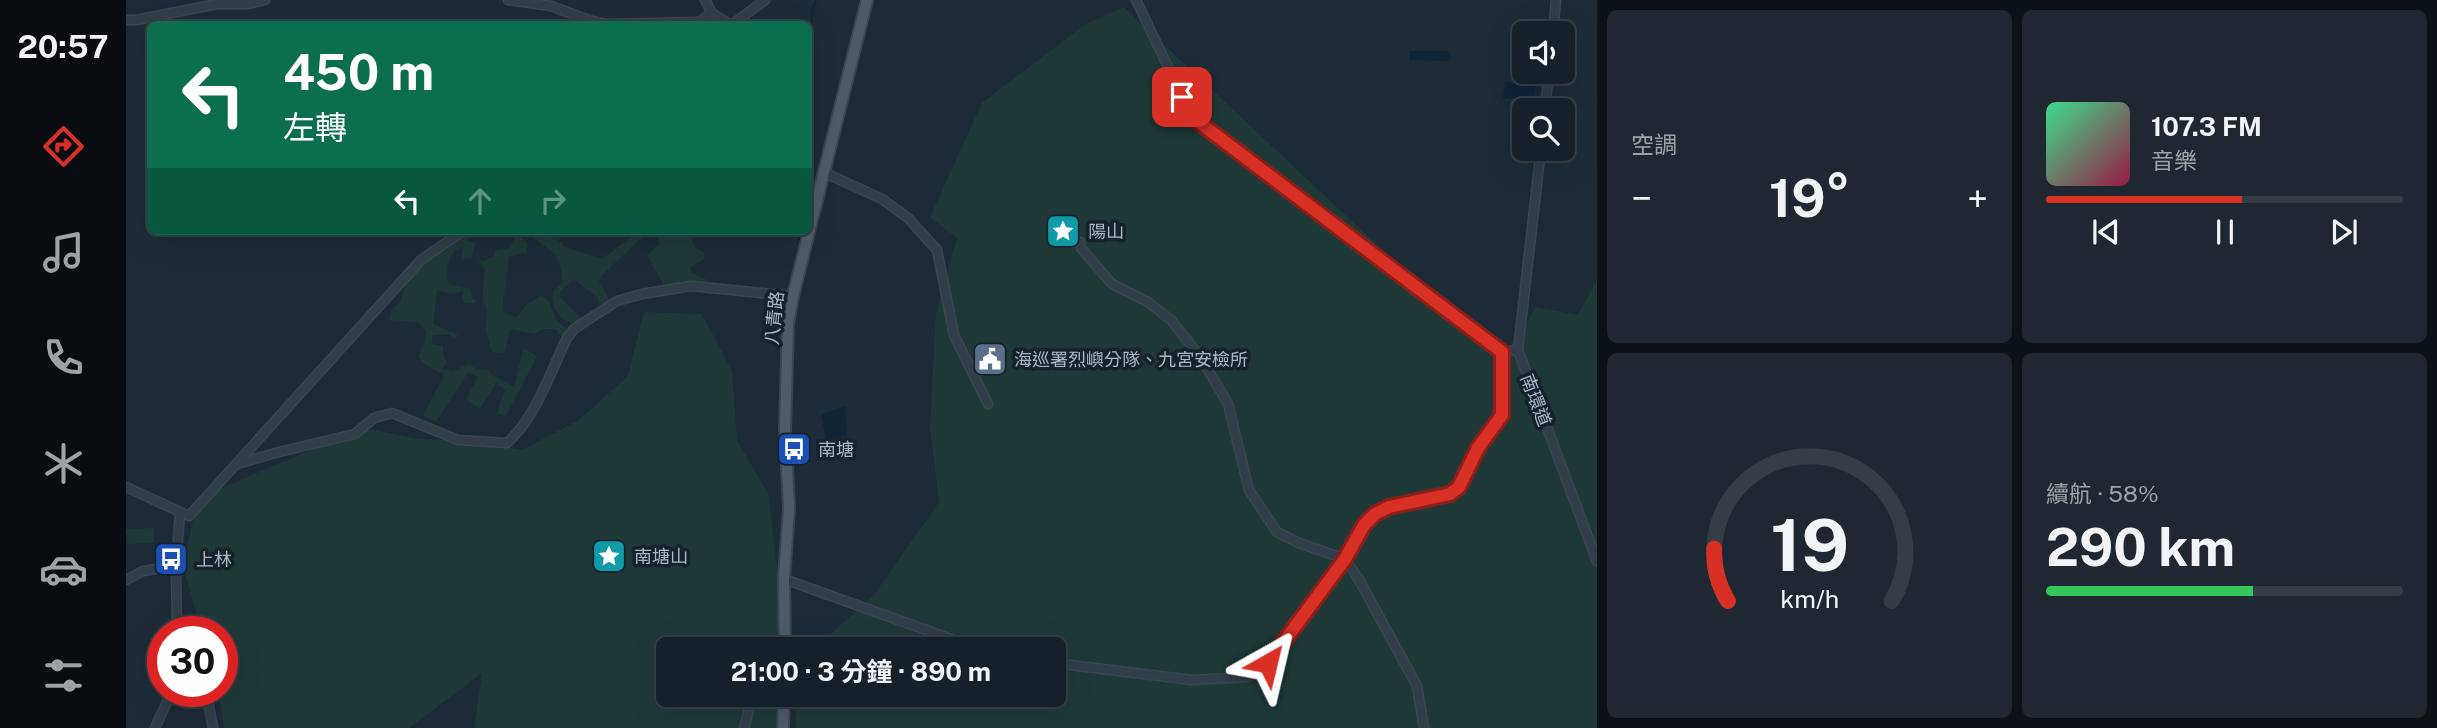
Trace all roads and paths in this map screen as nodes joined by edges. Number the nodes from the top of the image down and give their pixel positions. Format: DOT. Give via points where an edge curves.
graph roads {
  1 [pos="265,0"];
  2 [pos="508,0"];
  3 [pos="705,0"];
  4 [pos="765,0"];
  5 [pos="867,0"];
  6 [pos="1136,0"];
  7 [pos="1556,0"];
  8 [pos="550,3"];
  9 [pos="712,13"];
  10 [pos="126,20"];
  11 [pos="594,21"];
  12 [pos="700,21"];
  13 [pos="726,21"];
  14 [pos="735,21"];
  15 [pos="1554,21"];
  16 [pos="1540,161"];
  17 [pos="823,172"];
  18 [pos="812,217"];
  19 [pos="457,235"];
  20 [pos="808,235"];
  21 [pos="1080,242"];
  22 [pos="793,296"];
  23 [pos="1518,350"];
  24 [pos="1502,352"];
  25 [pos="988,404"];
  26 [pos="237,464"];
  27 [pos="126,487"];
  28 [pos="180,513"];
  29 [pos="1345,559"];
  30 [pos="1597,561"];
  31 [pos="176,566"];
  32 [pos="784,579"];
  33 [pos="126,580"];
  34 [pos="177,616"];
  35 [pos="786,634"];
  36 [pos="784,637"];
  37 [pos="786,637"];
  38 [pos="946,637"];
  39 [pos="1066,664"];
  40 [pos="165,707"];
  41 [pos="209,707"];
  42 [pos="750,707"];
  43 [pos="783,707"];
  44 [pos="155,728"];
  45 [pos="213,728"];
  46 [pos="744,728"];
  47 [pos="783,728"];
  48 [pos="1424,728"];
  1 -- 10 [label="street"];
  2 -- 8 [label="street"];
  3 -- 9 [label="street"];
  4 -- 14 [label="street"];
  5 -- 17 [label="main road, 八青路"];
  6 -- 24 [label="street" via="1192,117"];
  7 -- 15 [label="street"];
  8 -- 11 [label="street"];
  9 -- 12 [label="street"];
  9 -- 13 [label="street"];
  16 -- 23 [label="street, 南環道"];
  17 -- 18 [label="main road, 八青路"];
  17 -- 25 [label="street" via="882,199 908,218 937,250 954,335"];
  19 -- 26 [label="street" via="422,260"];
  20 -- 22 [label="main road, 八青路"];
  21 -- 29 [label="street" via="1112,284 1171,320 1201,358 1228,404 1250,489 1277,532"];
  22 -- 26 [label="street" via="691,286 617,301 567,338 527,419 507,443 458,440 392,413 374,418 355,435"];
  22 -- 32 [label="main road, 八青路" via="785,429 789,508"];
  23 -- 24 [label="street"];
  23 -- 30 [label="street, 南環道"];
  24 -- 29 [label="street" via="1502,415 1478,448 1459,487 1450,494 1375,514"];
  26 -- 28 [label="street" via="189,516"];
  27 -- 28 [label="street"];
  28 -- 31 [label="street"];
  29 -- 39 [label="street" via="1263,669 1248,677 1192,680"];
  29 -- 48 [label="street" via="1417,686"];
  31 -- 33 [label="street" via="142,571"];
  31 -- 34 [label="street"];
  32 -- 35 [label="main road, 八青路"];
  32 -- 38 [label="street"];
  35 -- 36 [label="street"];
  35 -- 37 [label="main road, 八青路"];
  40 -- 44 [label="street"];
  41 -- 45 [label="street"];
  42 -- 46 [label="street"];
  43 -- 47 [label="main road"];
}
